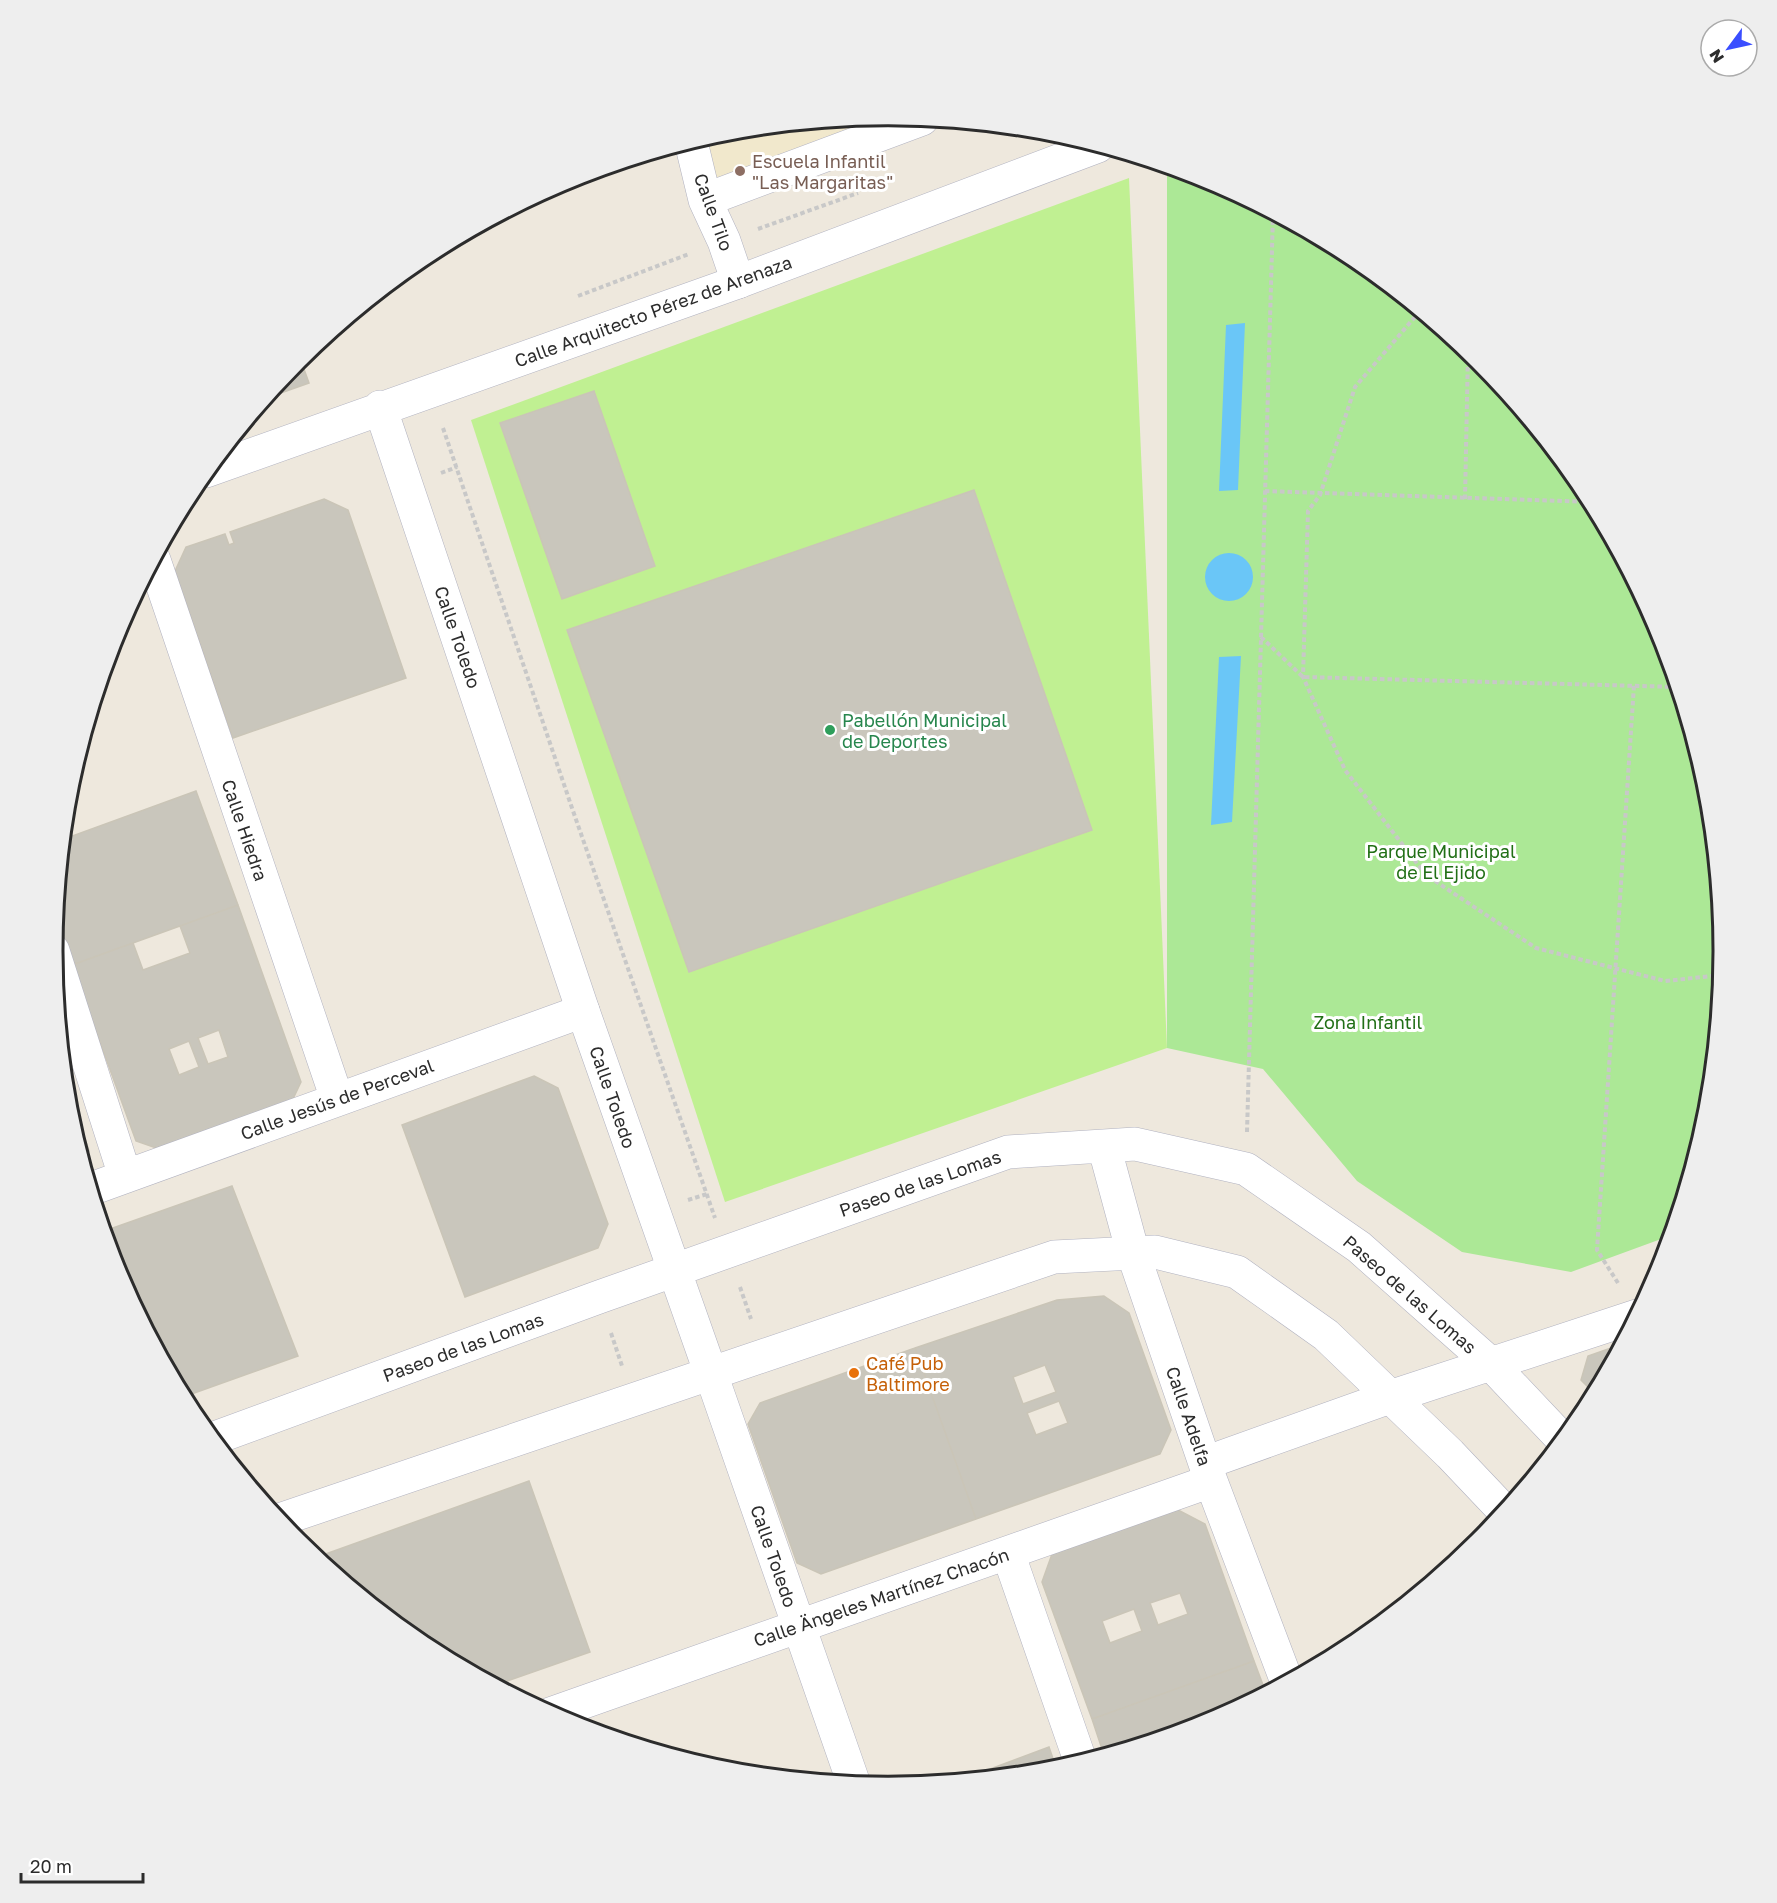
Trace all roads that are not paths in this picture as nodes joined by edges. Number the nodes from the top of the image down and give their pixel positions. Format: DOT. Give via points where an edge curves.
graph roads {
  1 [pos="902,127"];
  2 [pos="693,150"];
  3 [pos="1086,150"];
  4 [pos="705,200"];
  5 [pos="738,282"];
  6 [pos="380,408"];
  7 [pos="222,465"];
  8 [pos="157,570"];
  9 [pos="64,989"];
  10 [pos="583,1011"];
  11 [pos="337,1099"];
  12 [pos="1104,1146"];
  13 [pos="125,1176"];
  14 [pos="98,1186"];
  15 [pos="1133,1253"];
  16 [pos="674,1271"];
  17 [pos="1628,1319"];
  18 [pos="1491,1364"];
  19 [pos="711,1374"];
  20 [pos="1390,1397"];
  21 [pos="1557,1434"];
  22 [pos="221,1436"];
  23 [pos="1208,1472"];
  24 [pos="1499,1506"];
  25 [pos="288,1517"];
  26 [pos="1008,1552"];
  27 [pos="798,1625"];
  28 [pos="1284,1675"];
  29 [pos="563,1709"];
  30 [pos="1077,1755"];
  31 [pos="851,1776"];
  1 -- 4 [label="street"];
  2 -- 4 [label="street, Calle Tilo"];
  3 -- 5 [label="street, Calle Arquitecto Pérez de Arenaza"];
  4 -- 5 [label="street, Calle Tilo"];
  5 -- 6 [label="street, Calle Arquitecto Pérez de Arenaza"];
  6 -- 7 [label="street, Calle Arquitecto Pérez de Arenaza"];
  6 -- 10 [label="street, Calle Toledo"];
  8 -- 11 [label="street, Calle Hiedra"];
  9 -- 13 [label="street"];
  10 -- 11 [label="street, Calle Jesús de Perceval"];
  10 -- 16 [label="street, Calle Toledo"];
  11 -- 13 [label="street, Calle Jesús de Perceval"];
  12 -- 15 [label="street, Calle Adelfa"];
  12 -- 16 [label="street, Paseo de las Lomas" via="1008,1152"];
  12 -- 18 [label="street, Paseo de las Lomas" via="1135,1144 1246,1169 1359,1247"];
  13 -- 14 [label="street, Calle Jesús de Perceval"];
  15 -- 19 [label="street" via="1054,1257"];
  15 -- 20 [label="street" via="1155,1252 1237,1272 1326,1335"];
  15 -- 23 [label="street, Calle Adelfa"];
  16 -- 19 [label="street, Calle Toledo"];
  16 -- 22 [label="street, Paseo de las Lomas"];
  17 -- 18 [label="street, Calle Ängeles Martínez Chacón"];
  18 -- 20 [label="street, Calle Ängeles Martínez Chacón"];
  18 -- 21 [label="street, Paseo de las Lomas"];
  19 -- 25 [label="street"];
  19 -- 27 [label="street, Calle Toledo"];
  20 -- 23 [label="street, Calle Ängeles Martínez Chacón"];
  20 -- 24 [label="street"];
  23 -- 26 [label="street, Calle Ängeles Martínez Chacón"];
  23 -- 28 [label="street, Calle Adelfa"];
  26 -- 27 [label="street, Calle Ängeles Martínez Chacón"];
  26 -- 30 [label="street"];
  27 -- 29 [label="street, Calle Ängeles Martínez Chacón"];
  27 -- 31 [label="street, Calle Toledo"];
}
